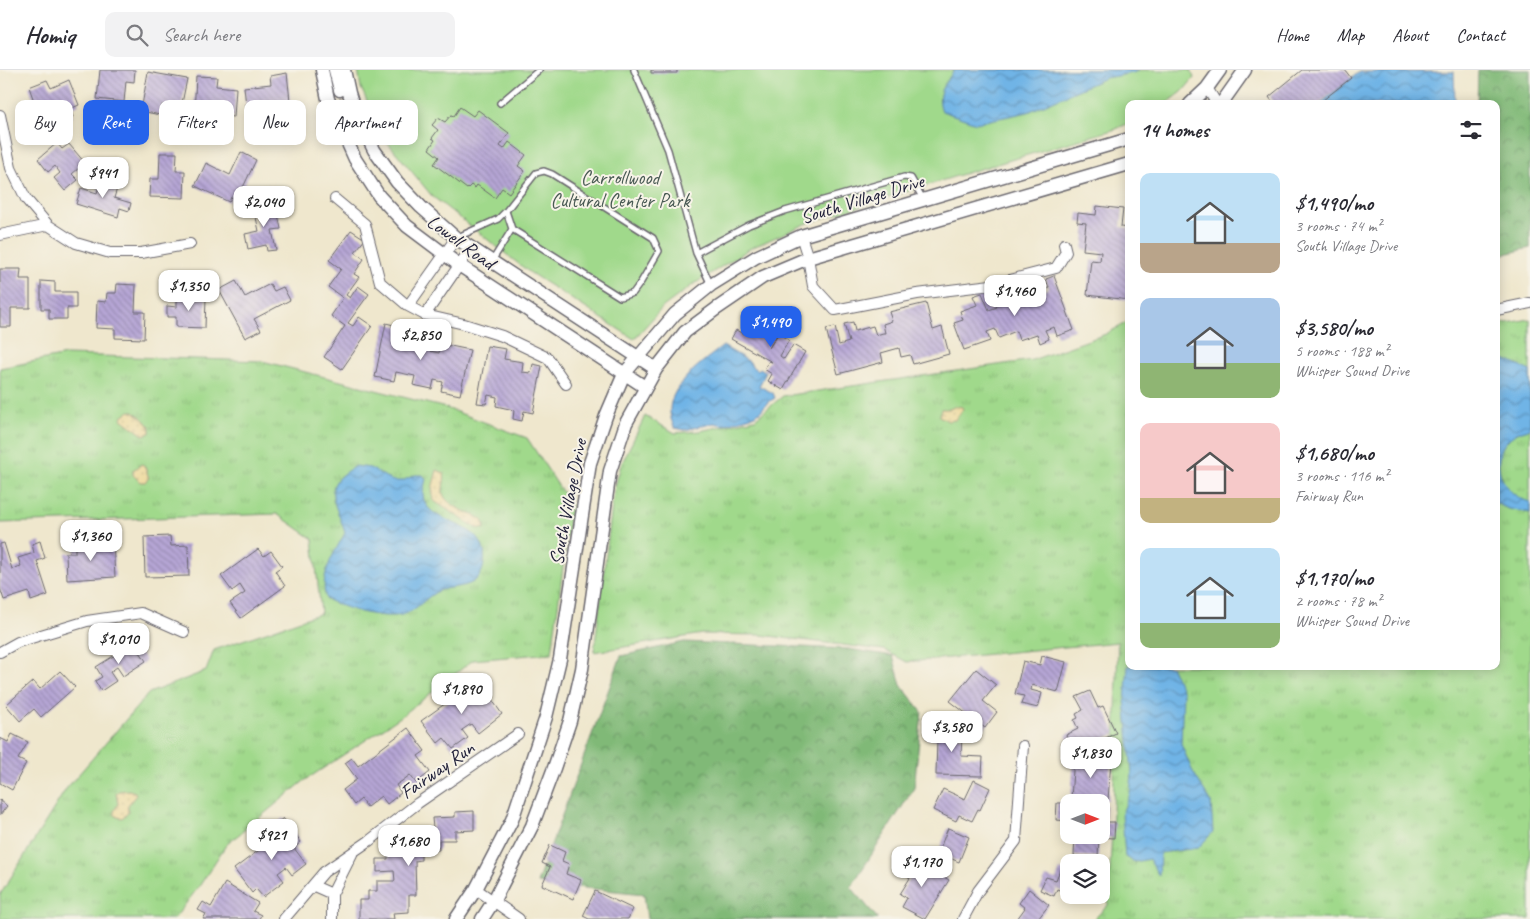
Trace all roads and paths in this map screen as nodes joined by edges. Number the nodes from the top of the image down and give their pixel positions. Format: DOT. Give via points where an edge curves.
graph roads {
  1 [pos="322,70"];
  2 [pos="335,70"];
  3 [pos="344,70"];
  4 [pos="539,70"];
  5 [pos="634,70"];
  6 [pos="1220,70"];
  7 [pos="1245,70"];
  8 [pos="1207,88"];
  9 [pos="343,100"];
  10 [pos="351,100"];
  11 [pos="1194,100"];
  12 [pos="1214,100"];
  13 [pos="1224,100"];
  14 [pos="500,103"];
  15 [pos="0,114"];
  16 [pos="1125,140"];
  17 [pos="372,145"];
  18 [pos="1125,165"];
  19 [pos="335,200"];
  20 [pos="924,200"];
  21 [pos="506,211"];
  22 [pos="48,226"];
  23 [pos="512,229"];
  24 [pos="0,235"];
  25 [pos="801,236"];
  26 [pos="456,238"];
  27 [pos="190,244"];
  28 [pos="1064,244"];
  29 [pos="471,248"];
  30 [pos="696,253"];
  31 [pos="445,254"];
  32 [pos="808,258"];
  33 [pos="492,262"];
  34 [pos="459,265"];
  35 [pos="711,285"];
  36 [pos="1530,303"];
  37 [pos="408,306"];
  38 [pos="1500,309"];
  39 [pos="425,315"];
  40 [pos="637,357"];
  41 [pos="656,369"];
  42 [pos="624,374"];
  43 [pos="566,384"];
  44 [pos="645,387"];
  45 [pos="184,632"];
  46 [pos="0,652"];
  47 [pos="518,734"];
  48 [pos="1023,746"];
  49 [pos="352,853"];
  50 [pos="314,886"];
  51 [pos="476,889"];
  52 [pos="332,894"];
  53 [pos="493,902"];
  54 [pos="284,919"];
  55 [pos="332,919"];
  56 [pos="456,919"];
  57 [pos="482,919"];
  58 [pos="519,919"];
  59 [pos="963,919"];
  1 -- 31 [label="street, Lowell Road" via="328,99 342,132 379,196 407,226"];
  2 -- 9 [label="street"];
  3 -- 10 [label="street, Lowell Road"];
  4 -- 14 [label="lane"];
  5 -- 30 [label="lane" via="668,150"];
  6 -- 8 [label="street"];
  7 -- 13 [label="street"];
  8 -- 11 [label="street"];
  8 -- 12 [label="street"];
  15 -- 22 [label="street" via="11,168 26,199"];
  16 -- 20 [label="street, South Village Drive"];
  17 -- 26 [label="street, Lowell Road" via="397,182"];
  18 -- 32 [label="street, South Village Drive"];
  19 -- 37 [label="street" via="365,224 380,282"];
  20 -- 25 [label="street, South Village Drive"];
  20 -- 30 [label="lane" via="912,178 904,177 785,211 749,225"];
  21 -- 23 [label="lane"];
  21 -- 23 [label="lane" via="536,173 544,170 653,238 659,251 632,293 620,298"];
  21 -- 26 [label="lane"];
  22 -- 24 [label="street"];
  22 -- 27 [label="street" via="76,243 110,253 141,254"];
  23 -- 33 [label="lane"];
  25 -- 32 [label="street"];
  25 -- 35 [label="street, South Village Drive" via="756,257"];
  26 -- 29 [label="street, Lowell Road"];
  26 -- 31 [label="street"];
  28 -- 32 [label="street" via="1066,252 1056,268 991,285 917,294 835,310 813,286"];
  29 -- 33 [label="street, Lowell Road"];
  29 -- 34 [label="street"];
  30 -- 35 [label="lane"];
  31 -- 34 [label="street, Lowell Road"];
  31 -- 37 [label="street"];
  32 -- 41 [label="street, South Village Drive" via="763,277 716,309 685,332"];
  33 -- 40 [label="street, Lowell Road"];
  34 -- 39 [label="street"];
  34 -- 42 [label="street, Lowell Road"];
  35 -- 40 [label="street, South Village Drive" via="675,314"];
  36 -- 38 [label="street"];
  37 -- 39 [label="street"];
  39 -- 43 [label="street" via="502,336 548,358"];
  40 -- 41 [label="street, Lowell Road"];
  40 -- 42 [label="street, South Village Drive"];
  41 -- 44 [label="street, South Village Drive"];
  42 -- 44 [label="street, Lowell Road"];
  42 -- 51 [label="street, South Village Drive" via="590,463 560,659 546,717 512,820"];
  44 -- 53 [label="street, South Village Drive" via="626,423 610,471 582,669 570,721 532,826"];
  45 -- 46 [label="street" via="141,613 87,621 18,642"];
  47 -- 49 [label="street, Fairway Run"];
  48 -- 59 [label="street" via="1016,841 978,891"];
  49 -- 50 [label="street, Fairway Run" via="324,872"];
  49 -- 52 [label="street, Fairway Run"];
  50 -- 52 [label="street"];
  50 -- 54 [label="street, Fairway Run"];
  51 -- 53 [label="street"];
  51 -- 56 [label="street, South Village Drive"];
  52 -- 55 [label="street, Fairway Run"];
  53 -- 57 [label="street, South Village Drive"];
  53 -- 58 [label="street"];
}
